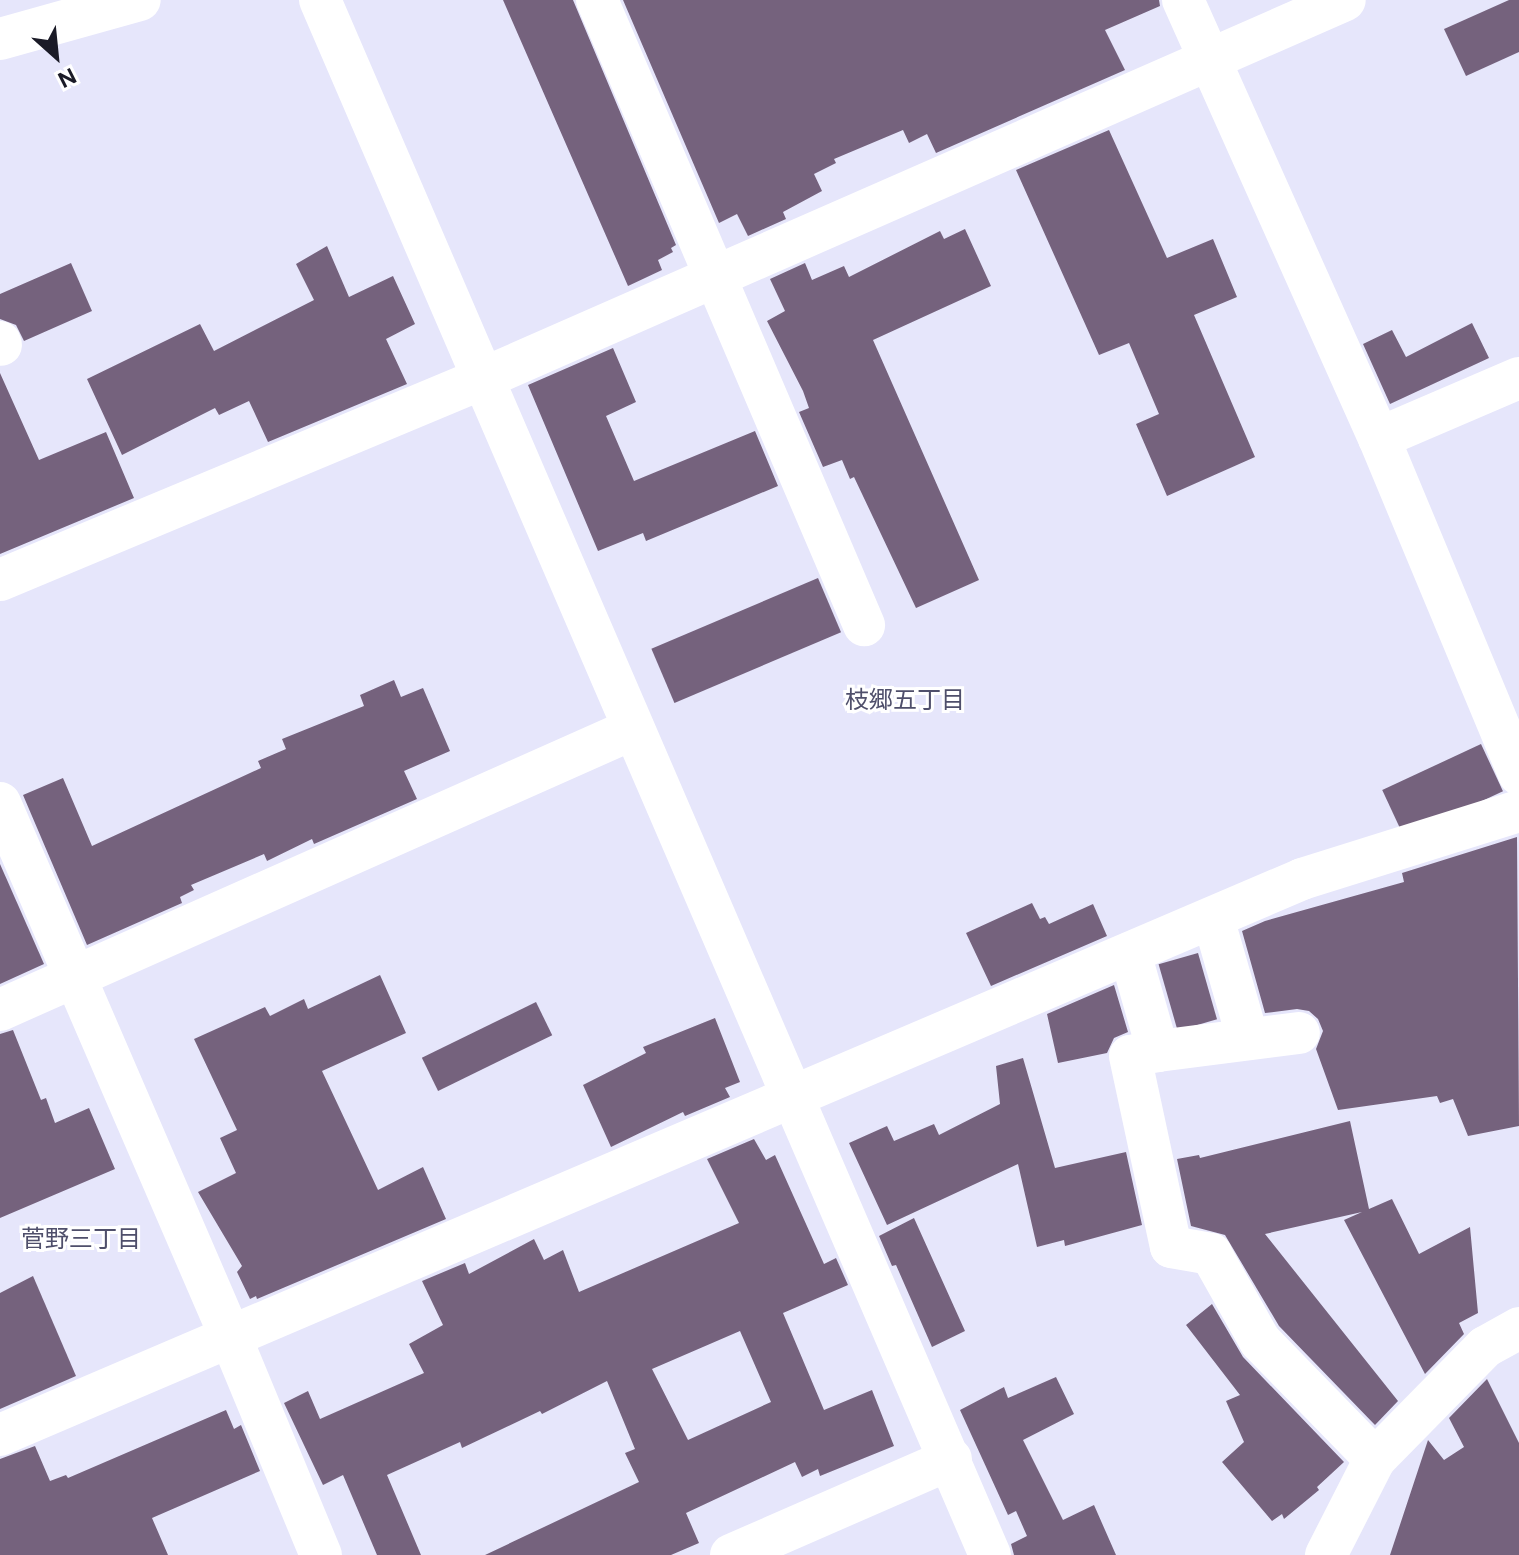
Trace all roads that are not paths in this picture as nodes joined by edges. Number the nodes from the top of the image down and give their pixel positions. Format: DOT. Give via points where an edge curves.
graph roads {
  1 [pos="140,0"];
  2 [pos="320,0"];
  3 [pos="597,0"];
  4 [pos="1183,0"];
  5 [pos="1345,0"];
  6 [pos="0,39"];
  7 [pos="1209,60"];
  8 [pos="717,275"];
  9 [pos="484,378"];
  10 [pos="1519,378"];
  11 [pos="1379,438"];
  12 [pos="0,580"];
  13 [pos="864,625"];
  14 [pos="633,729"];
  15 [pos="1519,774"];
  16 [pos="0,803"];
  17 [pos="1519,811"];
  18 [pos="1213,918"];
  19 [pos="1130,953"];
  20 [pos="76,977"];
  21 [pos="0,1010"];
  22 [pos="1299,1033"];
  23 [pos="1248,1039"];
  24 [pos="1158,1051"];
  25 [pos="792,1098"];
  26 [pos="1519,1328"];
  27 [pos="231,1338"];
  28 [pos="0,1435"];
  29 [pos="951,1459"];
  30 [pos="1375,1459"];
  31 [pos="321,1555"];
  32 [pos="731,1555"];
  33 [pos="990,1555"];
  34 [pos="1326,1555"];
  1 -- 6 [label="street"];
  2 -- 9 [label="street"];
  3 -- 8 [label="street"];
  4 -- 7 [label="street"];
  5 -- 7 [label="street"];
  7 -- 8 [label="street"];
  7 -- 11 [label="street"];
  8 -- 9 [label="street"];
  8 -- 13 [label="street"];
  9 -- 12 [label="street"];
  9 -- 14 [label="street"];
  10 -- 11 [label="street"];
  11 -- 15 [label="street"];
  14 -- 20 [label="street"];
  14 -- 25 [label="street"];
  16 -- 20 [label="street"];
  17 -- 18 [label="street" via="1302,879"];
  18 -- 19 [label="street"];
  18 -- 23 [label="street"];
  19 -- 24 [label="street"];
  19 -- 25 [label="street"];
  20 -- 21 [label="street"];
  20 -- 27 [label="street"];
  22 -- 23 [label="street"];
  23 -- 24 [label="street"];
  24 -- 30 [label="street" via="1130,1056 1171,1247 1211,1254 1260,1341"];
  25 -- 27 [label="street"];
  25 -- 29 [label="street"];
  26 -- 30 [label="street" via="1485,1347"];
  27 -- 28 [label="street"];
  27 -- 31 [label="street"];
  29 -- 32 [label="street"];
  29 -- 33 [label="street"];
  30 -- 34 [label="street"];
}
